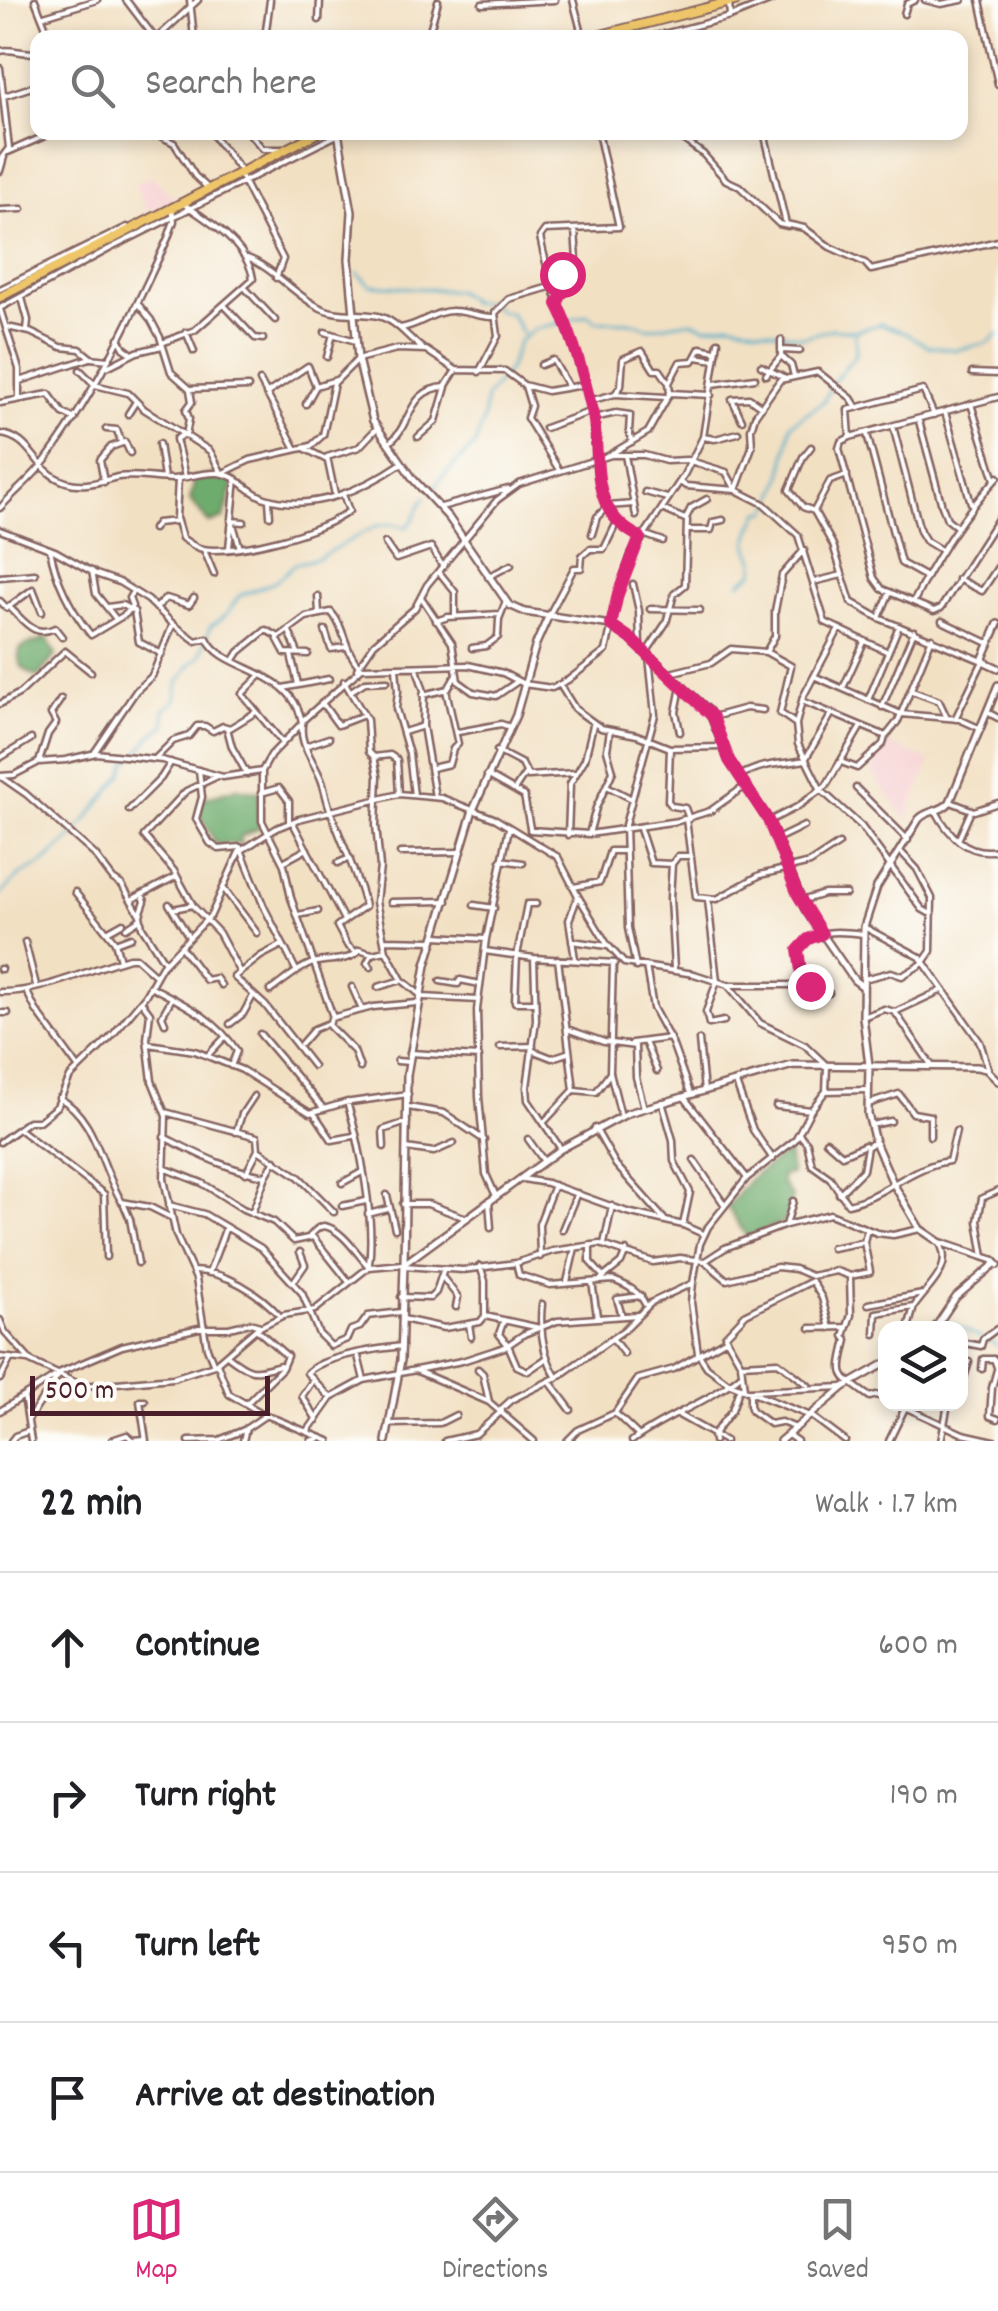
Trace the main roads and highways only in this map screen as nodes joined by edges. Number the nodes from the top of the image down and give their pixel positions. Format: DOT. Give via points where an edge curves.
graph roads {
  1 [pos="733,1"];
  2 [pos="618,30"];
  3 [pos="303,140"];
  4 [pos="0,297"];
  1 -- 2 [label="highway"];
  3 -- 4 [label="highway"];
}
